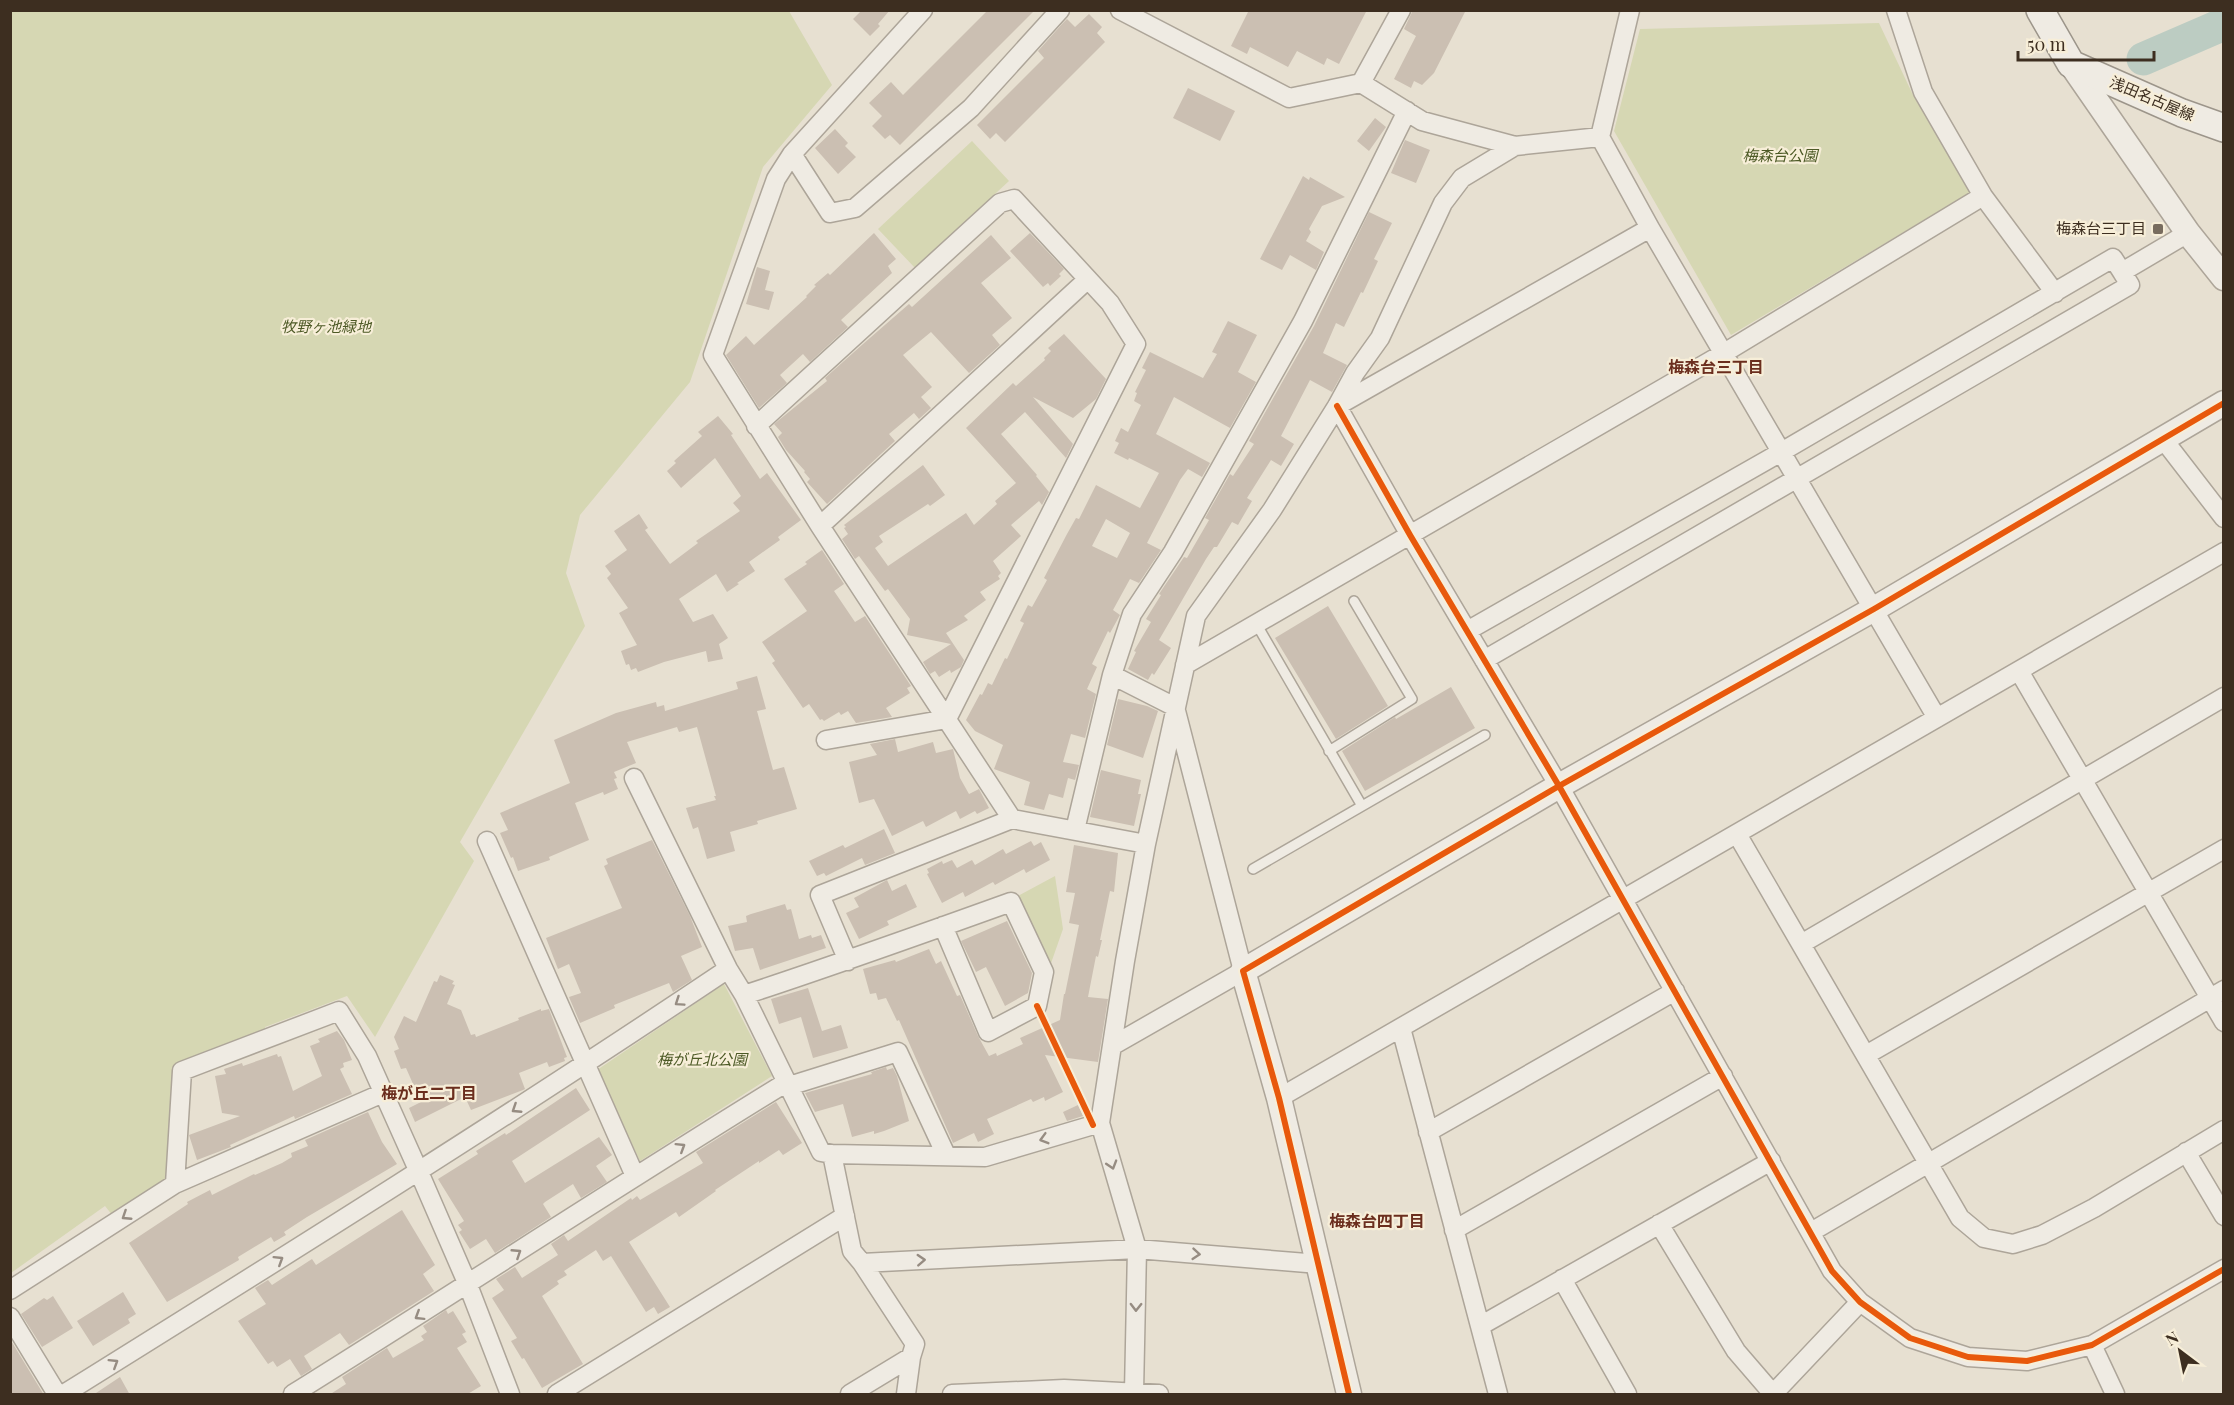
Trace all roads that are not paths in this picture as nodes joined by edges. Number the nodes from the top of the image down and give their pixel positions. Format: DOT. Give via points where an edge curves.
graph roads {
  1 [pos="923,10"];
  2 [pos="1060,10"];
  3 [pos="1120,10"];
  4 [pos="1401,10"];
  5 [pos="1630,10"];
  6 [pos="1896,10"];
  7 [pos="2040,10"];
  8 [pos="2072,64"];
  9 [pos="1361,83"];
  10 [pos="1407,111"];
  11 [pos="2223,128"];
  12 [pos="1600,137"];
  13 [pos="1515,146"];
  14 [pos="792,154"];
  15 [pos="1983,196"];
  16 [pos="1650,228"];
  17 [pos="2188,232"];
  18 [pos="2122,272"];
  19 [pos="2223,278"];
  20 [pos="1088,279"];
  21 [pos="2055,293"];
  22 [pos="1724,352"];
  23 [pos="2223,403"];
  24 [pos="1337,406"];
  25 [pos="756,426"];
  26 [pos="2163,439"];
  27 [pos="1783,451"];
  28 [pos="1798,478"];
  29 [pos="2223,518"];
  30 [pos="820,526"];
  31 [pos="1410,535"];
  32 [pos="2223,552"];
  33 [pos="1354,601"];
  34 [pos="1874,609"];
  35 [pos="1257,625"];
  36 [pos="1467,631"];
  37 [pos="1484,660"];
  38 [pos="1185,665"];
  39 [pos="2019,670"];
  40 [pos="1112,675"];
  41 [pos="2223,698"];
  42 [pos="1175,707"];
  43 [pos="1937,718"];
  44 [pos="946,719"];
  45 [pos="1485,735"];
  46 [pos="826,740"];
  47 [pos="1329,751"];
  48 [pos="634,778"];
  49 [pos="2083,780"];
  50 [pos="1560,786"];
  51 [pos="1362,806"];
  52 [pos="1012,819"];
  53 [pos="1075,830"];
  54 [pos="1737,834"];
  55 [pos="488,842"];
  56 [pos="1146,844"];
  57 [pos="2223,849"];
  58 [pos="1253,869"];
  59 [pos="2148,893"];
  60 [pos="1623,899"];
  61 [pos="943,927"];
  62 [pos="1801,944"];
  63 [pos="848,961"];
  64 [pos="728,969"];
  65 [pos="1243,971"];
  66 [pos="1675,991"];
  67 [pos="2217,994"];
  68 [pos="744,995"];
  69 [pos="2223,1022"];
  70 [pos="1401,1028"];
  71 [pos="1112,1046"];
  72 [pos="1866,1055"];
  73 [pos="586,1065"];
  74 [pos="1723,1077"];
  75 [pos="788,1084"];
  76 [pos="383,1093"];
  77 [pos="1279,1098"];
  78 [pos="1096,1124"];
  79 [pos="2223,1130"];
  80 [pos="1428,1132"];
  81 [pos="2186,1152"];
  82 [pos="832,1154"];
  83 [pos="946,1155"];
  84 [pos="1771,1161"];
  85 [pos="1929,1162"];
  86 [pos="419,1172"];
  87 [pos="635,1176"];
  88 [pos="175,1184"];
  89 [pos="845,1216"];
  90 [pos="2223,1216"];
  91 [pos="1659,1224"];
  92 [pos="1454,1230"];
  93 [pos="1810,1232"];
  94 [pos="1137,1248"];
  95 [pos="862,1263"];
  96 [pos="1319,1264"];
  97 [pos="2223,1269"];
  98 [pos="1562,1279"];
  99 [pos="468,1285"];
  100 [pos="10,1290"];
  101 [pos="1860,1302"];
  102 [pos="10,1317"];
  103 [pos="1480,1326"];
  104 [pos="2092,1345"];
  105 [pos="911,1357"];
  106 [pos="1134,1392"];
  107 [pos="57,1395"];
  108 [pos="64,1395"];
  109 [pos="293,1395"];
  110 [pos="510,1395"];
  111 [pos="557,1395"];
  112 [pos="850,1395"];
  113 [pos="906,1395"];
  114 [pos="952,1395"];
  115 [pos="1159,1395"];
  116 [pos="1349,1395"];
  117 [pos="1498,1395"];
  118 [pos="1627,1395"];
  119 [pos="1773,1395"];
  120 [pos="2115,1395"];
  1 -- 14 [label="street"];
  2 -- 14 [label="street" via="971,108 855,208 830,213"];
  3 -- 9 [label="street" via="1288,98"];
  4 -- 9 [label="street"];
  5 -- 12 [label="street"];
  6 -- 15 [label="street" via="1923,92"];
  7 -- 8 [label="main road"];
  8 -- 11 [label="main road, 浅田名古屋線"];
  8 -- 17 [label="street"];
  9 -- 10 [label="street"];
  10 -- 13 [label="street" via="1422,121"];
  10 -- 40 [label="street" via="1303,321 1173,552 1132,614"];
  12 -- 13 [label="street"];
  12 -- 16 [label="street"];
  13 -- 24 [label="street" via="1462,178 1443,203 1380,338"];
  14 -- 25 [label="street" via="776,179 713,355"];
  15 -- 21 [label="street"];
  15 -- 22 [label="street"];
  16 -- 22 [label="street"];
  16 -- 24 [label="street"];
  17 -- 18 [label="street"];
  17 -- 19 [label="street"];
  18 -- 21 [label="street" via="2113,258"];
  18 -- 28 [label="street" via="2130,285"];
  20 -- 25 [label="street" via="1014,199 1000,203"];
  20 -- 30 [label="street"];
  20 -- 44 [label="street" via="1110,303 1136,344"];
  21 -- 27 [label="street"];
  22 -- 27 [label="street"];
  22 -- 31 [label="street"];
  23 -- 26 [label="street"];
  24 -- 31 [label="street"];
  24 -- 38 [label="street" via="1272,510 1196,616"];
  25 -- 30 [label="street"];
  26 -- 29 [label="street"];
  26 -- 34 [label="street"];
  27 -- 28 [label="street"];
  27 -- 36 [label="street"];
  28 -- 34 [label="street"];
  28 -- 37 [label="street"];
  30 -- 44 [label="street"];
  31 -- 35 [label="street"];
  31 -- 36 [label="street"];
  32 -- 39 [label="street"];
  33 -- 47 [label="lane" via="1412,699"];
  34 -- 43 [label="street"];
  34 -- 50 [label="street"];
  35 -- 38 [label="street"];
  35 -- 47 [label="lane"];
  36 -- 37 [label="street"];
  37 -- 50 [label="street"];
  38 -- 42 [label="street"];
  39 -- 43 [label="street"];
  39 -- 49 [label="street"];
  40 -- 42 [label="street"];
  40 -- 53 [label="street"];
  41 -- 49 [label="street"];
  42 -- 56 [label="street"];
  42 -- 65 [label="street"];
  43 -- 54 [label="street"];
  44 -- 46 [label="street"];
  44 -- 52 [label="street"];
  45 -- 51 [label="lane"];
  47 -- 51 [label="lane"];
  48 -- 64 [label="street"];
  49 -- 59 [label="street"];
  49 -- 62 [label="street"];
  50 -- 60 [label="street"];
  50 -- 65 [label="street"];
  51 -- 58 [label="lane"];
  52 -- 53 [label="street"];
  52 -- 63 [label="street" via="820,895"];
  53 -- 56 [label="street"];
  54 -- 60 [label="street"];
  54 -- 62 [label="street"];
  55 -- 73 [label="street"];
  56 -- 71 [label="street"];
  57 -- 59 [label="street"];
  59 -- 67 [label="street"];
  59 -- 72 [label="street"];
  60 -- 66 [label="street"];
  60 -- 70 [label="street"];
  61 -- 61 [label="street" via="1011,902 1044,972 1037,1006 988,1032"];
  61 -- 63 [label="street"];
  62 -- 72 [label="street"];
  63 -- 68 [label="street"];
  64 -- 68 [label="street"];
  64 -- 73 [label="street, one-way"];
  65 -- 71 [label="street"];
  65 -- 77 [label="street"];
  66 -- 74 [label="street"];
  66 -- 80 [label="street"];
  67 -- 69 [label="street"];
  67 -- 85 [label="street"];
  68 -- 75 [label="street"];
  70 -- 77 [label="street"];
  70 -- 80 [label="street"];
  71 -- 78 [label="street"];
  72 -- 85 [label="street"];
  73 -- 86 [label="street, one-way"];
  73 -- 87 [label="street"];
  74 -- 84 [label="street"];
  74 -- 92 [label="street"];
  75 -- 82 [label="street" via="821,1152"];
  75 -- 83 [label="street" via="898,1052"];
  87 -- 75 [label="street, one-way"];
  76 -- 86 [label="street"];
  76 -- 88 [label="street"];
  76 -- 88 [label="street" via="367,1056 339,1011 182,1071"];
  77 -- 96 [label="street"];
  78 -- 83 [label="street, one-way" via="985,1156"];
  78 -- 94 [label="street, one-way"];
  79 -- 81 [label="street"];
  80 -- 92 [label="street"];
  81 -- 85 [label="street" via="2094,1208 2042,1235 2013,1244 1984,1238 1960,1218"];
  81 -- 90 [label="street"];
  82 -- 83 [label="street"];
  82 -- 89 [label="street"];
  84 -- 91 [label="street"];
  84 -- 93 [label="street"];
  85 -- 93 [label="street"];
  86 -- 99 [label="street"];
  108 -- 86 [label="street, one-way"];
  99 -- 87 [label="street, one-way"];
  88 -- 100 [label="street, one-way"];
  89 -- 95 [label="street" via="852,1251"];
  89 -- 111 [label="street"];
  91 -- 98 [label="street"];
  91 -- 119 [label="street" via="1736,1351"];
  92 -- 103 [label="street"];
  93 -- 101 [label="street" via="1832,1271"];
  95 -- 94 [label="street, one-way"];
  94 -- 96 [label="street, one-way"];
  94 -- 106 [label="street, one-way"];
  95 -- 105 [label="street" via="915,1344"];
  96 -- 116 [label="street"];
  97 -- 104 [label="street"];
  98 -- 103 [label="street"];
  98 -- 118 [label="street"];
  99 -- 109 [label="street, one-way"];
  99 -- 110 [label="street"];
  101 -- 104 [label="street" via="1910,1338 1968,1357 2027,1361"];
  101 -- 119 [label="street"];
  102 -- 107 [label="street"];
  103 -- 117 [label="street"];
  104 -- 120 [label="street"];
  105 -- 112 [label="street"];
  105 -- 113 [label="street"];
  106 -- 114 [label="street" via="1064,1389"];
  106 -- 115 [label="street"];
}
